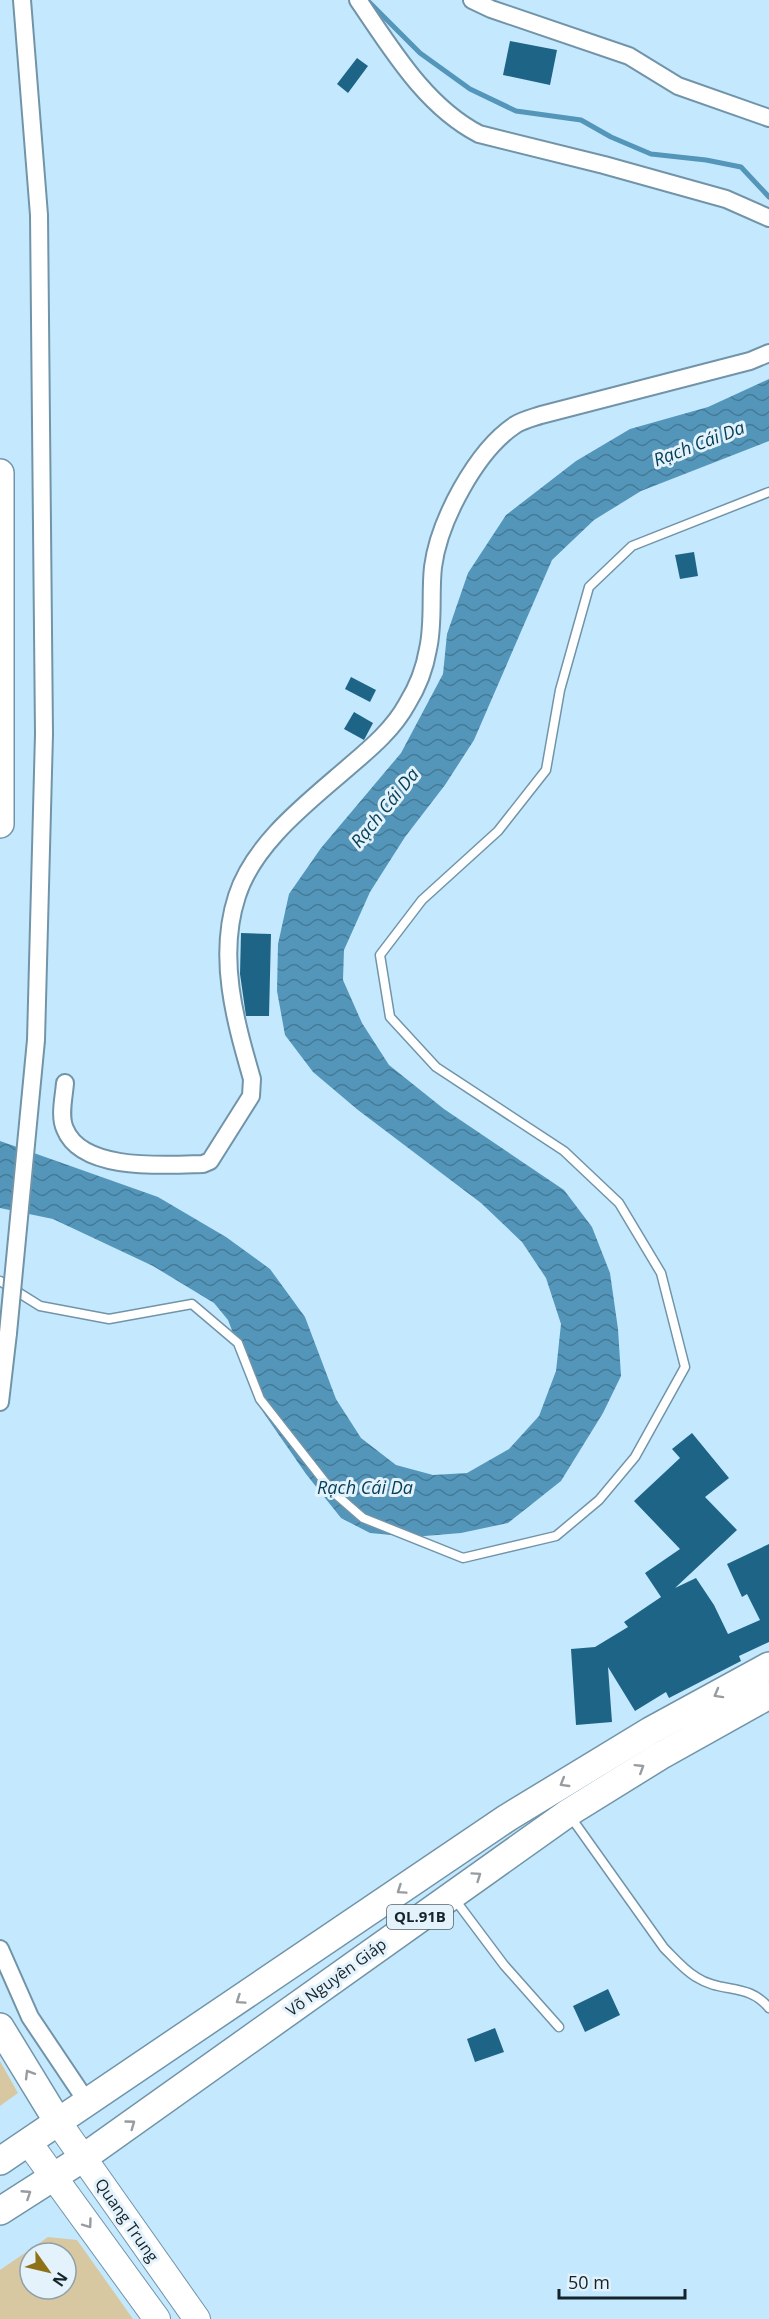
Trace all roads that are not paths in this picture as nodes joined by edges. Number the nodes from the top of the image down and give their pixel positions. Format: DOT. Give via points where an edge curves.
graph roads {
  1 [pos="22,0"];
  2 [pos="358,0"];
  3 [pos="472,0"];
  4 [pos="769,118"];
  5 [pos="769,218"];
  6 [pos="769,353"];
  7 [pos="0,473"];
  8 [pos="769,492"];
  9 [pos="0,824"];
  10 [pos="64,1083"];
  11 [pos="0,1281"];
  12 [pos="0,1402"];
  13 [pos="769,1666"];
  14 [pos="769,1695"];
  15 [pos="568,1813"];
  16 [pos="451,1894"];
  17 [pos="0,1949"];
  18 [pos="769,2008"];
  19 [pos="0,2027"];
  20 [pos="559,2027"];
  21 [pos="87,2102"];
  22 [pos="58,2122"];
  23 [pos="29,2143"];
  24 [pos="83,2158"];
  25 [pos="0,2162"];
  26 [pos="53,2176"];
  27 [pos="0,2211"];
  28 [pos="156,2319"];
  29 [pos="197,2319"];
  1 -- 12 [label="street, bridge" via="39,215 44,735 36,1040"];
  2 -- 5 [label="street" via="427,93 479,134 726,199"];
  3 -- 4 [label="street" via="629,56 678,86"];
  6 -- 10 [label="street" via="750,362 541,415 517,424 482,456 457,496 436,553 429,647 407,704 389,730 267,843 242,882 231,930 228,972 252,1089 210,1161 153,1165 105,1160 81,1149 62,1122"];
  7 -- 9 [label="highway"];
  8 -- 11 [label="lane" via="632,546 589,587 560,690 546,770 498,831 422,900 380,955 390,1017 436,1067 564,1151 619,1203 661,1274 685,1367 634,1457 599,1500 556,1536 463,1558 363,1518 332,1491 260,1399 238,1343 192,1304 109,1319 40,1306"];
  13 -- 21 [label="highway, Võ Nguyên Giáp / QL.91B, one-way" via="650,1731 507,1818"];
  15 -- 14 [label="highway, Võ Nguyên Giáp / QL.91B, one-way"];
  16 -- 15 [label="highway, Võ Nguyên Giáp / QL.91B, one-way"];
  15 -- 18 [label="lane" via="664,1948 682,1966 712,1985 758,1996"];
  16 -- 20 [label="lane" via="504,1965"];
  24 -- 16 [label="highway, Võ Nguyên Giáp / QL.91B, one-way"];
  17 -- 21 [label="street" via="30,2017"];
  22 -- 19 [label="highway, one-way"];
  21 -- 22 [label="highway, Võ Nguyên Giáp / QL.91B"];
  22 -- 23 [label="highway, Võ Nguyên Giáp / QL.91B"];
  22 -- 24 [label="main road, Quang Trung"];
  23 -- 25 [label="highway, Võ Nguyên Giáp / QL.91B"];
  23 -- 26 [label="main road, Quang Trung"];
  24 -- 26 [label="highway, Võ Nguyên Giáp / QL.91B"];
  24 -- 29 [label="main road, Quang Trung"];
  27 -- 26 [label="highway, Võ Nguyên Giáp / QL.91B, one-way"];
  26 -- 28 [label="main road, Quang Trung, one-way"];
}
